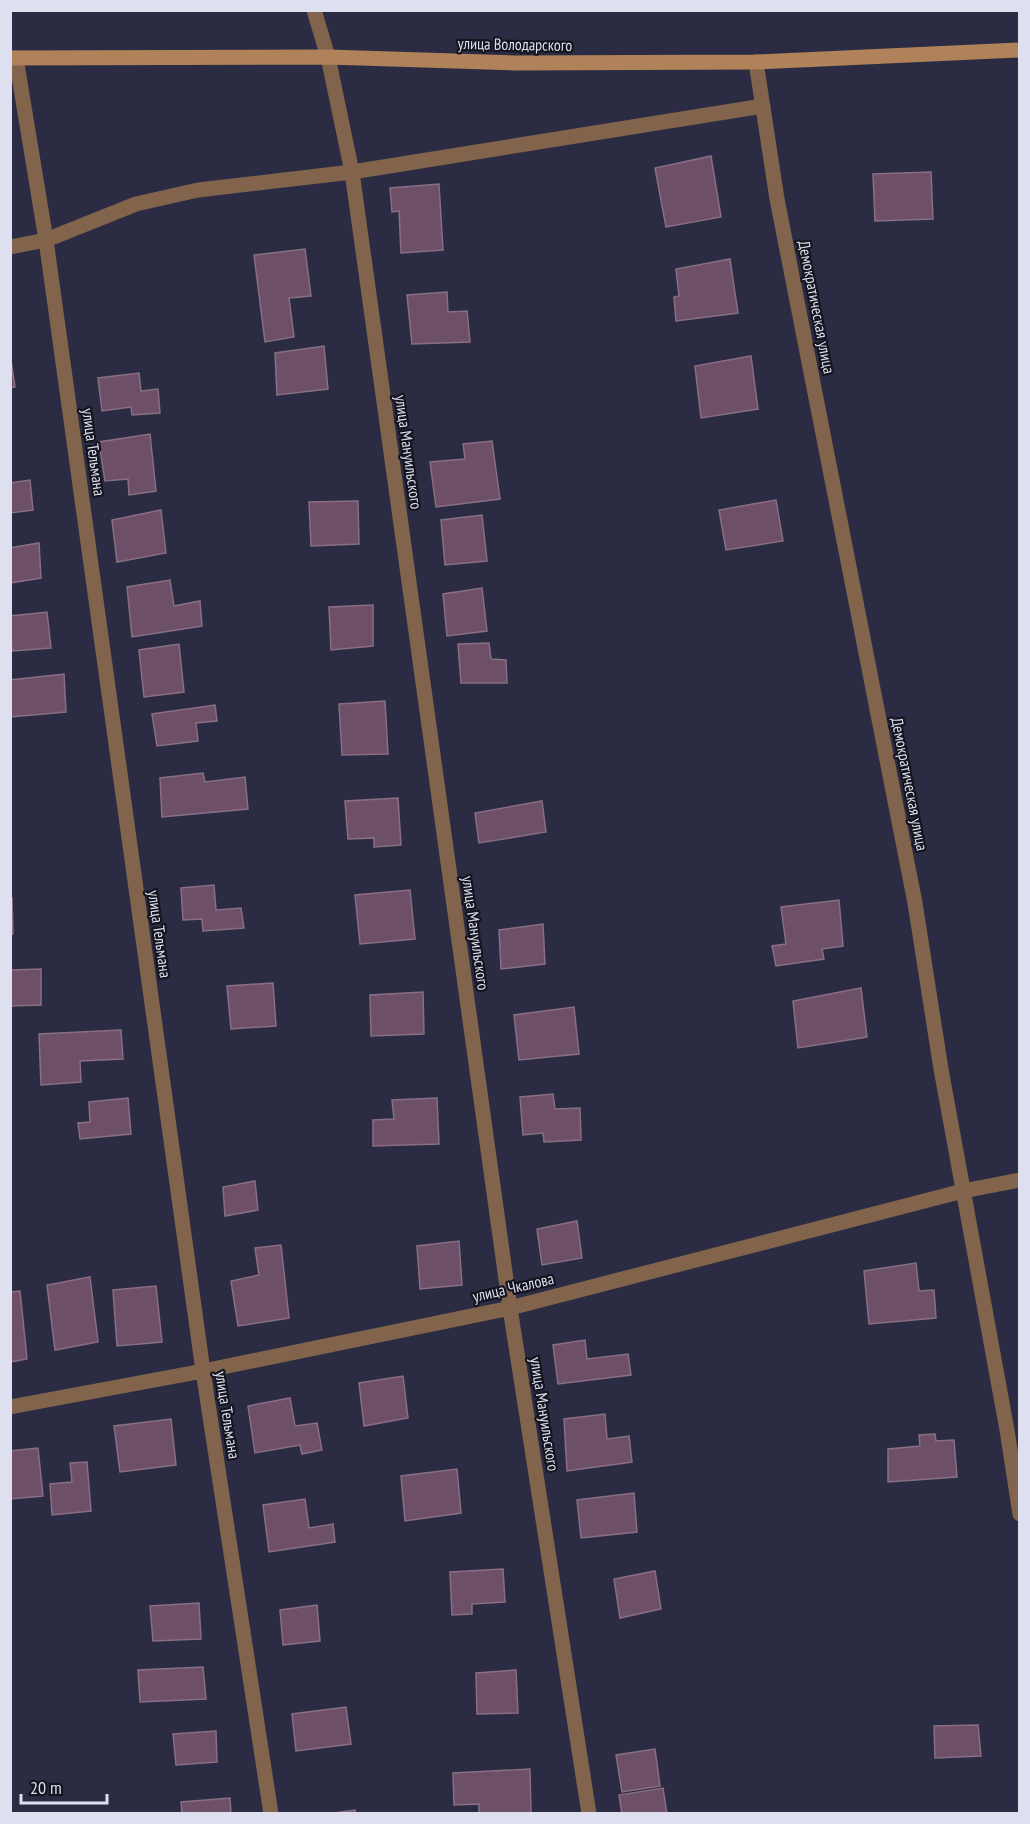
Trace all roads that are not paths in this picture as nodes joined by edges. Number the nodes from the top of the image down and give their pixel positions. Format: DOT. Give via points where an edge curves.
graph roads {
  1 [pos="314,10"];
  2 [pos="1020,50"];
  3 [pos="328,57"];
  4 [pos="13,58"];
  5 [pos="756,62"];
  6 [pos="763,106"];
  7 [pos="352,172"];
  8 [pos="46,240"];
  9 [pos="10,247"];
  10 [pos="1020,1180"];
  11 [pos="963,1191"];
  12 [pos="510,1308"];
  13 [pos="203,1371"];
  14 [pos="10,1407"];
  15 [pos="1020,1514"];
  16 [pos="271,1814"];
  17 [pos="590,1814"];
  1 -- 3 [label="street, улица Мануильского"];
  2 -- 5 [label="street, улица Володарского"];
  3 -- 4 [label="street, улица Володарского"];
  3 -- 5 [label="street, улица Володарского" via="514,63"];
  3 -- 7 [label="street, улица Мануильского"];
  4 -- 8 [label="street, улица Тельмана"];
  5 -- 6 [label="street, Демократическая улица"];
  6 -- 7 [label="street"];
  6 -- 11 [label="street, Демократическая улица" via="779,210 915,903"];
  7 -- 8 [label="street" via="198,190 136,204"];
  7 -- 12 [label="street, улица Мануильского"];
  8 -- 9 [label="street"];
  8 -- 13 [label="street, улица Тельмана"];
  10 -- 11 [label="street, улица Чкалова"];
  11 -- 12 [label="street, улица Чкалова"];
  11 -- 15 [label="street, Демократическая улица"];
  12 -- 13 [label="street, улица Чкалова"];
  12 -- 17 [label="street, улица Мануильского"];
  13 -- 14 [label="street, улица Чкалова"];
  13 -- 16 [label="street, улица Тельмана"];
}
